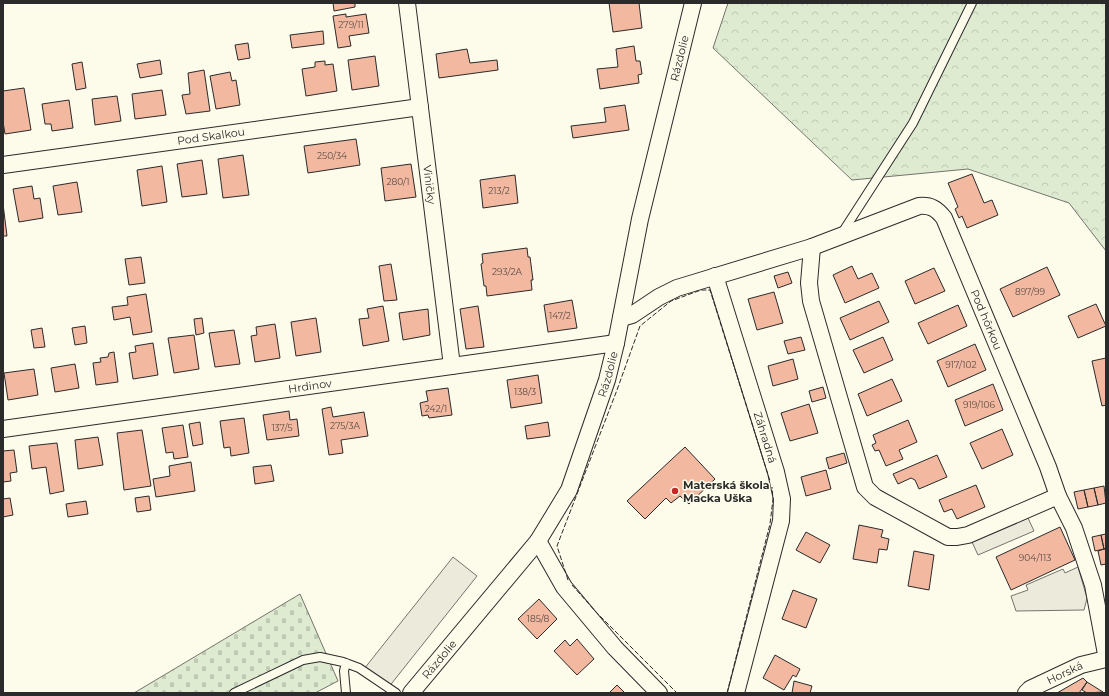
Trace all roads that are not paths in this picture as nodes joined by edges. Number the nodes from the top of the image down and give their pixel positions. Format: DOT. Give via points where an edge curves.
graph roads {
  1 [pos="407,3"];
  2 [pos="693,3"];
  3 [pos="972,3"];
  4 [pos="420,107"];
  5 [pos="3,165"];
  6 [pos="839,237"];
  7 [pos="812,247"];
  8 [pos="715,276"];
  9 [pos="621,318"];
  10 [pos="616,342"];
  11 [pos="452,366"];
  12 [pos="3,429"];
  13 [pos="1058,496"];
  14 [pos="538,541"];
  15 [pos="1106,654"];
  16 [pos="1106,659"];
  17 [pos="346,663"];
  18 [pos="234,693"];
  19 [pos="346,693"];
  20 [pos="396,693"];
  21 [pos="411,693"];
  22 [pos="659,693"];
  23 [pos="736,693"];
  24 [pos="1026,693"];
  1 -- 4 [label="street, Viničky"];
  2 -- 9 [label="street, Rázdolie" via="640,219"];
  3 -- 6 [label="lane" via="913,123"];
  4 -- 5 [label="street, Pod Skalkou"];
  4 -- 11 [label="street, Viničky"];
  6 -- 7 [label="street, Pod hôrkou"];
  6 -- 13 [label="street, Pod hôrkou" via="919,206 928,205 944,218"];
  7 -- 8 [label="street, Pod hôrkou"];
  7 -- 13 [label="street" via="809,283 811,301 865,487 875,497 948,537 968,535"];
  8 -- 9 [label="street, Pod hôrkou" via="659,296 632,315"];
  8 -- 23 [label="street, Záhradná" via="776,472 782,499 781,521"];
  9 -- 10 [label="street, Rázdolie"];
  10 -- 11 [label="street, Hrdinov"];
  10 -- 14 [label="street, Rázdolie" via="607,380 569,490"];
  11 -- 12 [label="street, Hrdinov"];
  13 -- 15 [label="street, Pod hôrkou" via="1074,528 1093,585"];
  14 -- 21 [label="street, Rázdolie"];
  14 -- 22 [label="street" via="564,588 615,648"];
  16 -- 24 [label="street, Horská" via="1081,665 1030,688"];
  17 -- 18 [label="lane" via="320,657 303,660"];
  17 -- 19 [label="lane"];
  17 -- 20 [label="lane" via="359,668"];
}
